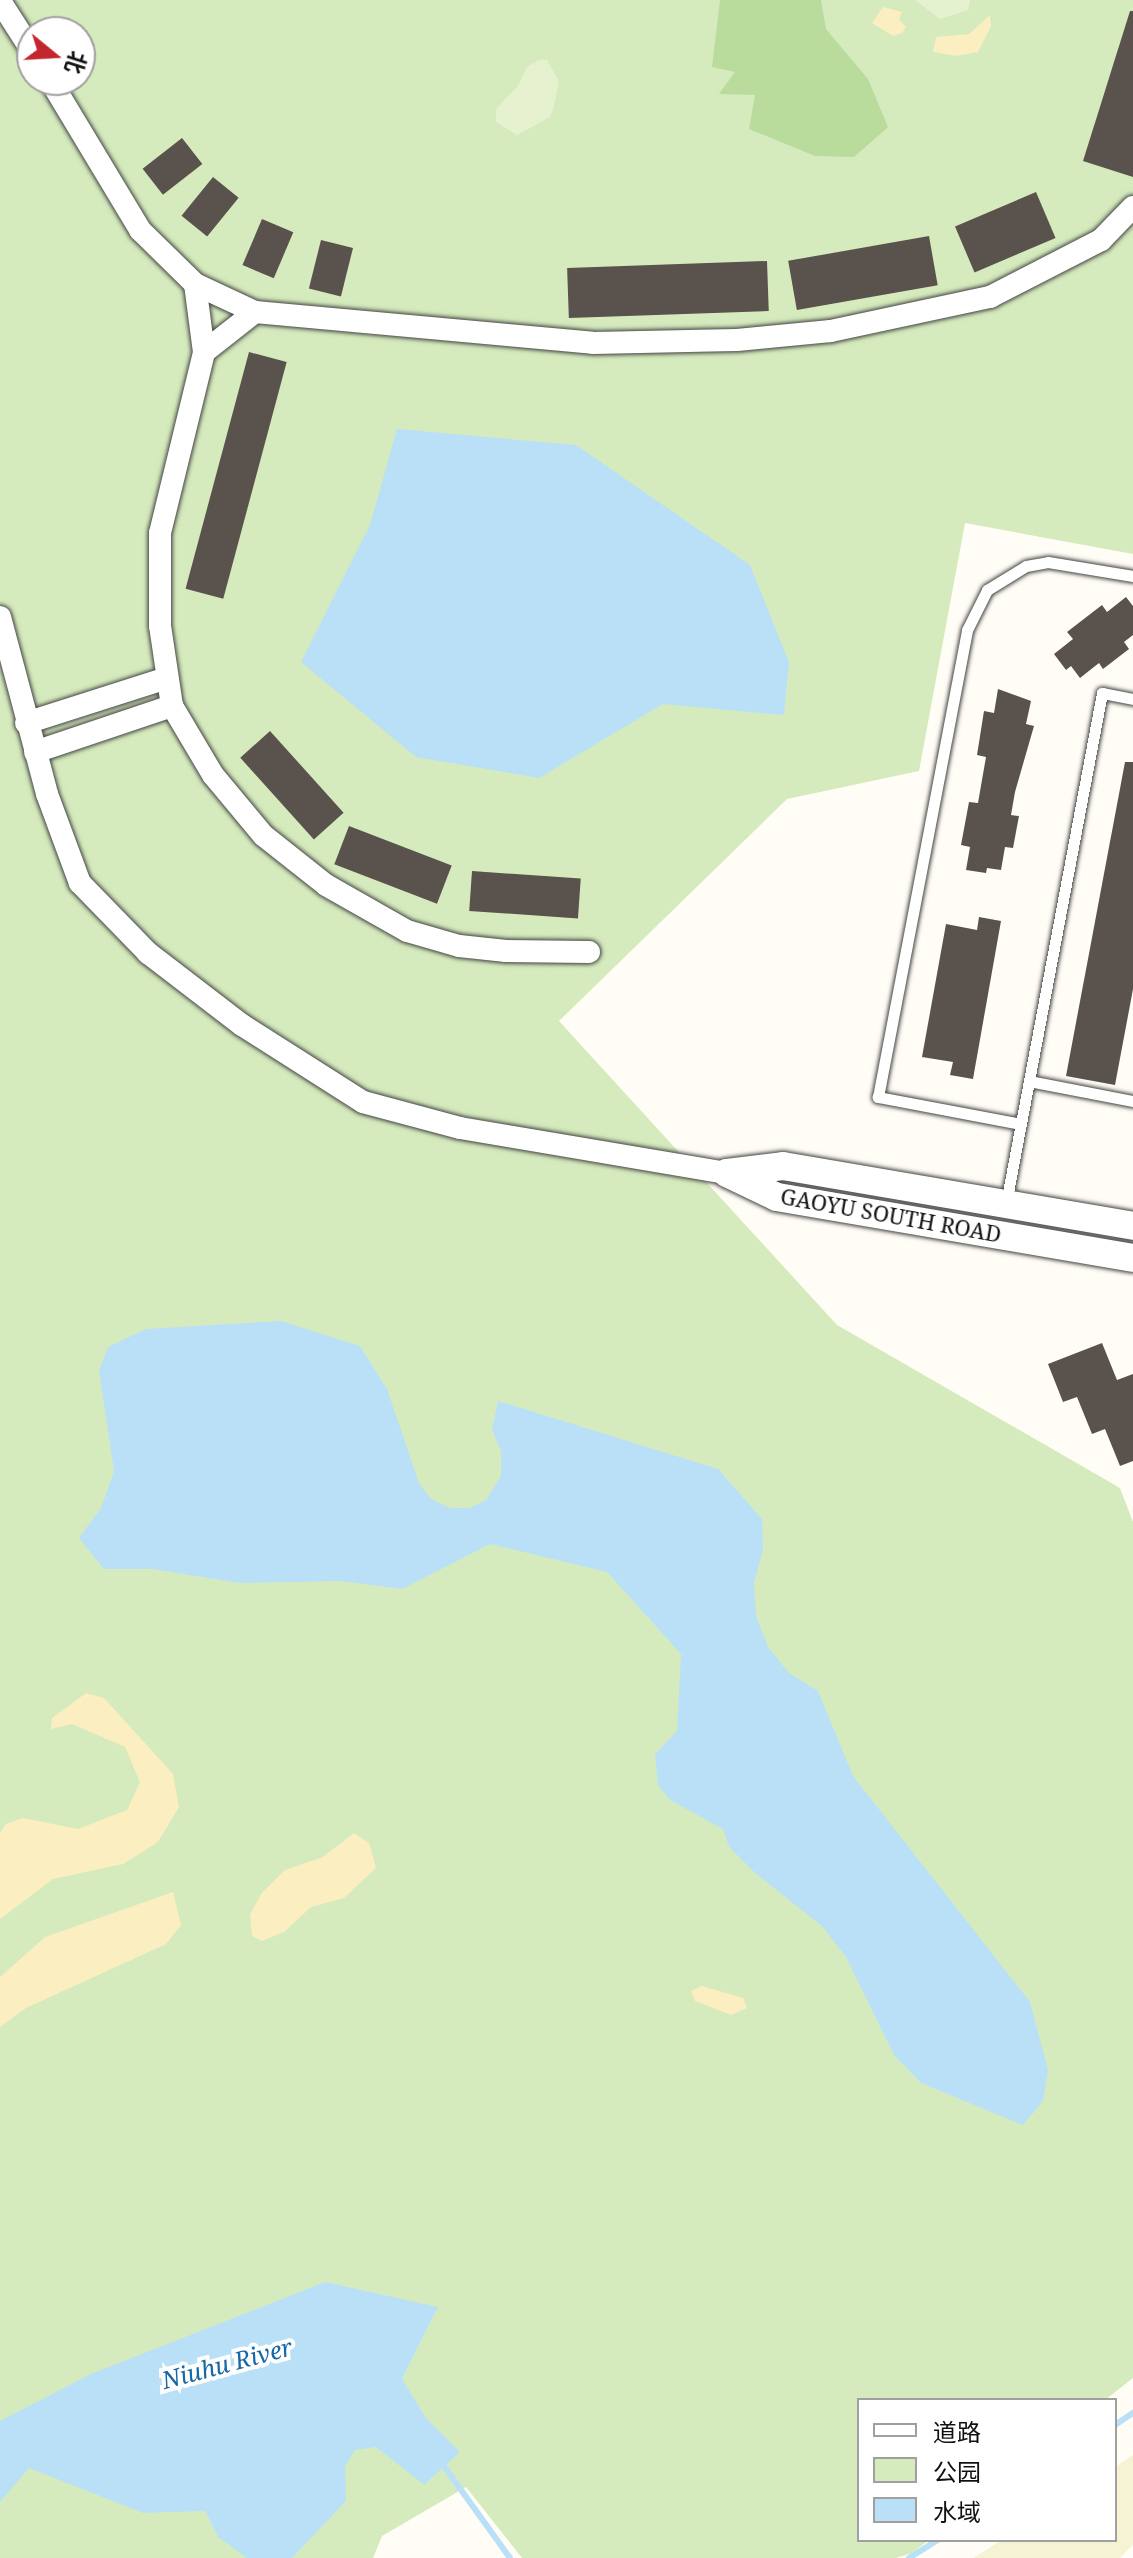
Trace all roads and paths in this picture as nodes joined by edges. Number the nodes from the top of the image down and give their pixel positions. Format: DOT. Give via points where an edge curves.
graph roads {
  1 [pos="0,1"];
  2 [pos="16,26"];
  3 [pos="60,96"];
  4 [pos="1133,207"];
  5 [pos="195,284"];
  6 [pos="255,312"];
  7 [pos="204,352"];
  8 [pos="1133,576"];
  9 [pos="0,617"];
  10 [pos="167,678"];
  11 [pos="1133,699"];
  12 [pos="172,706"];
  13 [pos="26,723"];
  14 [pos="35,752"];
  15 [pos="589,952"];
  16 [pos="1029,1081"];
  17 [pos="1133,1101"];
  18 [pos="1021,1124"];
  19 [pos="727,1173"];
  20 [pos="1006,1204"];
  21 [pos="1133,1226"];
  22 [pos="1133,1258"];
  1 -- 2 [label="street"];
  3 -- 5 [label="street" via="140,230"];
  4 -- 6 [label="street" via="1101,240 990,297 831,331 737,340 593,343"];
  5 -- 6 [label="street"];
  5 -- 7 [label="street"];
  6 -- 7 [label="street"];
  7 -- 10 [label="street" via="160,533 160,626"];
  8 -- 18 [label="lane" via="1048,562 1026,566 987,590 967,630 878,1097"];
  9 -- 13 [label="street"];
  10 -- 12 [label="street"];
  10 -- 13 [label="street"];
  11 -- 16 [label="lane" via="1102,693"];
  12 -- 14 [label="street"];
  12 -- 15 [label="street" via="213,775 263,835 326,885 407,931 459,946"];
  13 -- 14 [label="street"];
  14 -- 19 [label="street" via="80,883 148,953 242,1025 363,1102 460,1128"];
  16 -- 17 [label="lane"];
  16 -- 18 [label="lane"];
  18 -- 20 [label="lane"];
  19 -- 20 [label="street, GAOYU SOUTH ROAD" via="783,1166"];
  19 -- 22 [label="street, GAOYU SOUTH ROAD" via="777,1197"];
  20 -- 21 [label="street, GAOYU SOUTH ROAD"];
}
